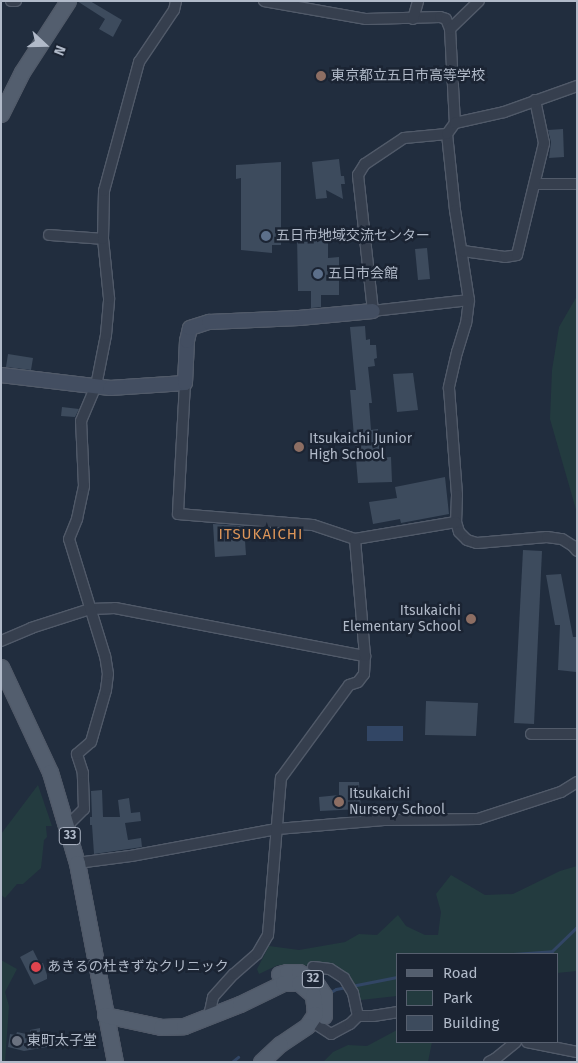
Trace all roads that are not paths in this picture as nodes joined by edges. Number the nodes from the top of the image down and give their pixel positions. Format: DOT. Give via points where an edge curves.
graph roads {
  1 [pos="11,1"];
  2 [pos="16,1"];
  3 [pos="68,1"];
  4 [pos="176,1"];
  5 [pos="264,1"];
  6 [pos="418,1"];
  7 [pos="479,1"];
  8 [pos="413,19"];
  9 [pos="450,29"];
  10 [pos="577,86"];
  11 [pos="535,100"];
  12 [pos="1,114"];
  13 [pos="455,123"];
  14 [pos="448,134"];
  15 [pos="535,184"];
  16 [pos="577,184"];
  17 [pos="49,235"];
  18 [pos="103,239"];
  19 [pos="463,251"];
  20 [pos="469,300"];
  21 [pos="373,311"];
  22 [pos="1,375"];
  23 [pos="185,383"];
  24 [pos="96,386"];
  25 [pos="456,522"];
  26 [pos="355,539"];
  27 [pos="577,552"];
  28 [pos="90,609"];
  29 [pos="1,641"];
  30 [pos="365,656"];
  31 [pos="1,667"];
  32 [pos="532,734"];
  33 [pos="577,734"];
  34 [pos="577,782"];
  35 [pos="67,826"];
  36 [pos="277,829"];
  37 [pos="77,862"];
  38 [pos="313,967"];
  39 [pos="396,1012"];
  40 [pos="105,1015"];
  41 [pos="209,1016"];
  42 [pos="358,1016"];
  43 [pos="315,1025"];
  44 [pos="515,1043"];
  45 [pos="532,1043"];
  46 [pos="577,1052"];
  47 [pos="114,1062"];
  48 [pos="261,1062"];
  49 [pos="265,1062"];
  50 [pos="489,1062"];
  1 -- 2 [label="street"];
  3 -- 12 [label="main road" via="22,72"];
  4 -- 18 [label="street" via="174,10 139,62 104,191"];
  5 -- 8 [label="street" via="366,19"];
  6 -- 8 [label="street"];
  7 -- 9 [label="street"];
  8 -- 9 [label="street" via="440,17 446,19"];
  9 -- 13 [label="street"];
  10 -- 11 [label="street"];
  11 -- 13 [label="street" via="504,112"];
  11 -- 15 [label="street" via="544,143"];
  13 -- 14 [label="street"];
  14 -- 19 [label="street" via="455,210"];
  14 -- 21 [label="street" via="404,138 365,164 358,176"];
  15 -- 16 [label="street"];
  15 -- 19 [label="street" via="517,255"];
  17 -- 18 [label="street"];
  18 -- 24 [label="street" via="109,298"];
  19 -- 20 [label="street"];
  20 -- 21 [label="street"];
  20 -- 25 [label="street" via="449,388"];
  21 -- 23 [label="street" via="209,322 190,328"];
  22 -- 24 [label="street"];
  23 -- 24 [label="street"];
  23 -- 26 [label="street" via="178,514 313,526"];
  24 -- 28 [label="street" via="81,421 84,486 69,539"];
  25 -- 26 [label="street"];
  25 -- 27 [label="street" via="460,532 477,543 547,537 562,539"];
  26 -- 30 [label="street"];
  28 -- 29 [label="street"];
  28 -- 30 [label="street" via="115,608"];
  28 -- 35 [label="street" via="108,674 91,742 77,754 83,773 84,809"];
  30 -- 36 [label="street" via="364,674 358,682 348,685 281,778"];
  31 -- 35 [label="main road, 33" via="50,772"];
  32 -- 33 [label="street"];
  34 -- 36 [label="street" via="561,792 478,819 376,820"];
  35 -- 37 [label="main road, 33"];
  36 -- 37 [label="street" via="131,856"];
  36 -- 41 [label="street" via="268,935 257,954 213,997"];
  37 -- 40 [label="main road, 33"];
  38 -- 42 [label="street" via="330,969 347,982 355,998"];
  39 -- 42 [label="street"];
  40 -- 41 [label="main road, 32" via="171,1028"];
  40 -- 47 [label="main road"];
  41 -- 43 [label="main road, 32" via="273,977 292,972 314,980 324,995 326,1007"];
  42 -- 43 [label="street" via="331,1034"];
  43 -- 48 [label="main road" via="280,1044"];
  43 -- 49 [label="main road"];
  44 -- 50 [label="street"];
  45 -- 46 [label="street"];
}
